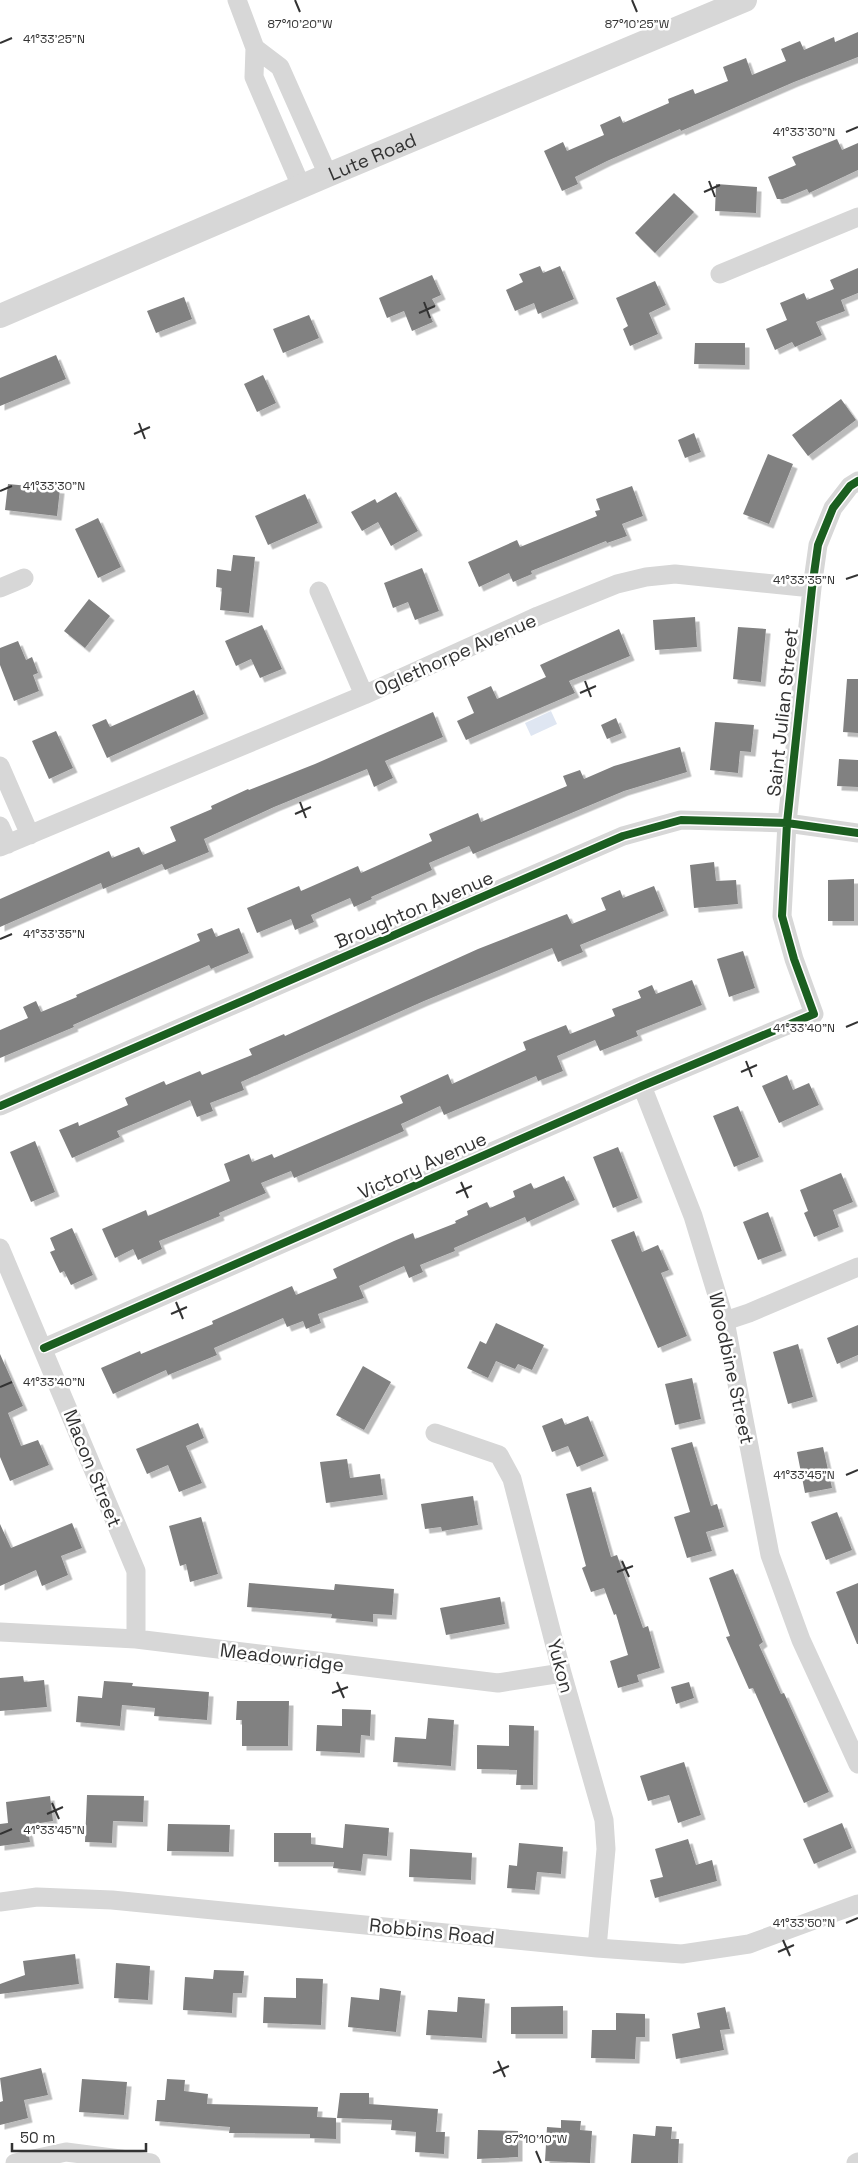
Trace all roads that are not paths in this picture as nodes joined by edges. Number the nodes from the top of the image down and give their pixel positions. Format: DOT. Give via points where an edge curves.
graph roads {
  1 [pos="237,0"];
  2 [pos="745,0"];
  3 [pos="255,48"];
  4 [pos="328,175"];
  5 [pos="302,186"];
  6 [pos="858,217"];
  7 [pos="720,274"];
  8 [pos="0,316"];
  9 [pos="858,481"];
  10 [pos="24,578"];
  11 [pos="0,588"];
  12 [pos="812,588"];
  13 [pos="319,591"];
  14 [pos="364,695"];
  15 [pos="0,766"];
  16 [pos="787,823"];
  17 [pos="0,826"];
  18 [pos="858,834"];
  19 [pos="30,835"];
  20 [pos="4,846"];
  21 [pos="814,1014"];
  22 [pos="642,1086"];
  23 [pos="0,1106"];
  24 [pos="0,1248"];
  25 [pos="858,1267"];
  26 [pos="725,1321"];
  27 [pos="44,1348"];
  28 [pos="435,1433"];
  29 [pos="0,1632"];
  30 [pos="136,1639"];
  31 [pos="562,1673"];
  32 [pos="858,1764"];
  33 [pos="0,1902"];
  34 [pos="858,1904"];
  35 [pos="597,1948"];
  36 [pos="15,2163"];
  37 [pos="151,2163"];
  1 -- 3 [label="street"];
  2 -- 4 [label="street, Lute Road"];
  3 -- 4 [label="street" via="280,67"];
  3 -- 5 [label="street" via="254,77"];
  4 -- 5 [label="street, Lute Road"];
  5 -- 8 [label="street, Lute Road"];
  6 -- 7 [label="street"];
  9 -- 12 [label="street" via="833,508 818,545"];
  10 -- 11 [label="street"];
  12 -- 14 [label="street, Oglethorpe Avenue" via="675,574 646,577 617,584 538,616"];
  12 -- 16 [label="street, Saint Julian Street"];
  13 -- 14 [label="street"];
  14 -- 19 [label="street, Oglethorpe Avenue"];
  15 -- 19 [label="street"];
  16 -- 18 [label="street, Broughton Avenue"];
  16 -- 21 [label="street, Saint Julian Street" via="782,916"];
  16 -- 23 [label="street, Broughton Avenue" via="680,820 623,836"];
  17 -- 20 [label="street"];
  19 -- 20 [label="street, Oglethorpe Avenue"];
  21 -- 22 [label="street, Victory Avenue"];
  22 -- 26 [label="street, Woodbine Street" via="693,1216"];
  22 -- 27 [label="street, Victory Avenue"];
  24 -- 27 [label="street, Macon Street"];
  25 -- 26 [label="street"];
  26 -- 32 [label="street, Woodbine Street" via="770,1555 801,1640"];
  27 -- 30 [label="street, Macon Street" via="136,1572"];
  28 -- 31 [label="street, Yukon" via="499,1456 512,1479"];
  29 -- 30 [label="street, Meadowridge"];
  30 -- 31 [label="street, Meadowridge" via="498,1683"];
  31 -- 35 [label="street, Yukon" via="604,1820 606,1849"];
  33 -- 35 [label="street, Robbins Road" via="37,1897 112,1900"];
  34 -- 35 [label="street, Robbins Road" via="749,1944 682,1954"];
  36 -- 37 [label="street" via="66,2152"];
}
